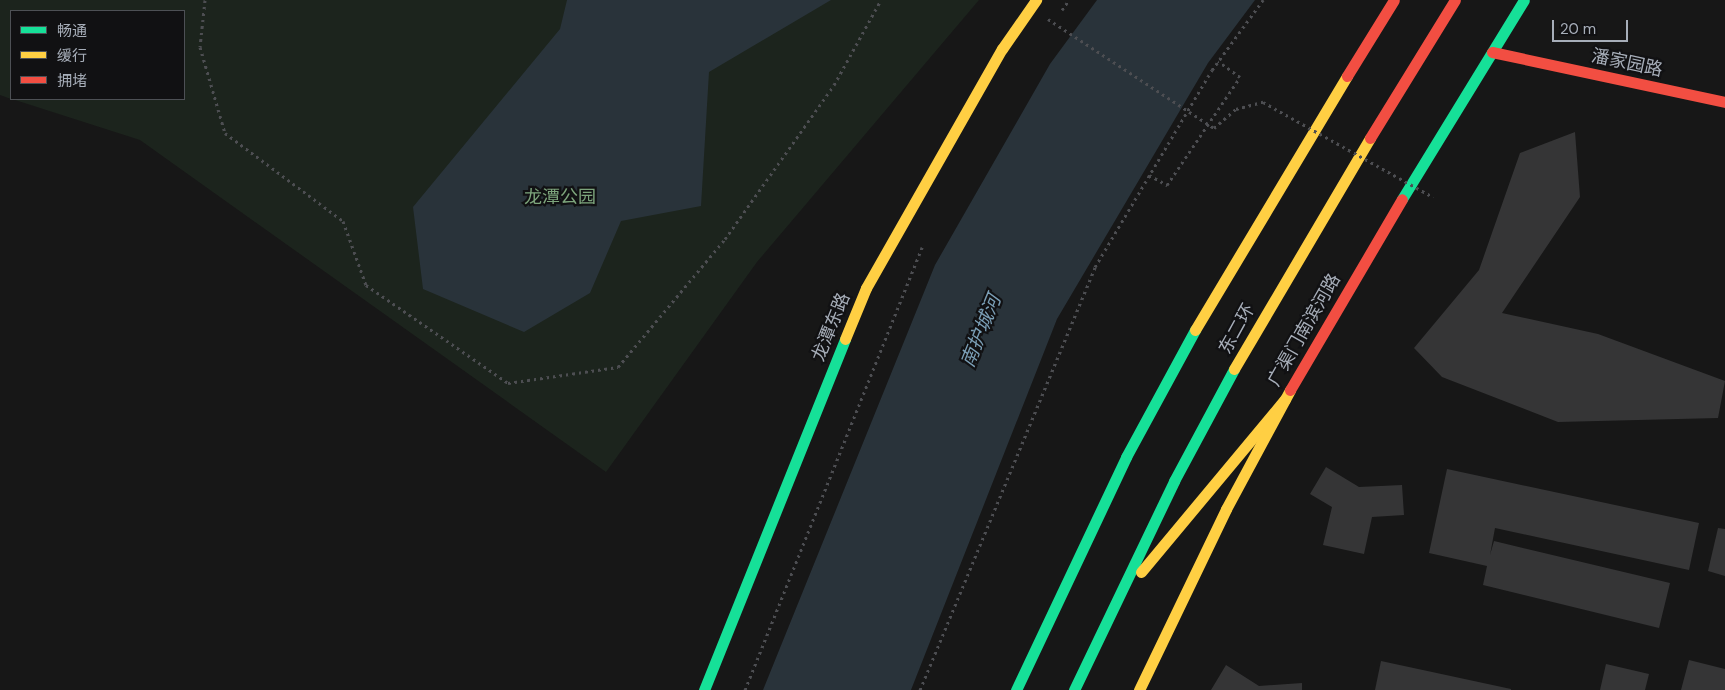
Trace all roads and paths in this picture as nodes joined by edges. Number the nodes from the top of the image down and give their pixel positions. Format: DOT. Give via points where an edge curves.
graph roads {
  1 [pos="205,0"];
  2 [pos="881,0"];
  3 [pos="1036,0"];
  4 [pos="1069,0"];
  5 [pos="1263,0"];
  6 [pos="1394,0"];
  7 [pos="1456,0"];
  8 [pos="1524,0"];
  9 [pos="1048,19"];
  10 [pos="1046,32"];
  11 [pos="1492,52"];
  12 [pos="1218,61"];
  13 [pos="1725,102"];
  14 [pos="1207,124"];
  15 [pos="1149,175"];
  16 [pos="1433,197"];
  17 [pos="926,236"];
  18 [pos="1285,399"];
  19 [pos="1112,606"];
  20 [pos="704,690"];
  21 [pos="744,690"];
  22 [pos="920,690"];
  23 [pos="1016,690"];
  24 [pos="1074,690"];
  25 [pos="1139,690"];
  1 -- 2 [label="path" via="200,47 225,133 344,220 366,285 508,383 618,367 725,239 834,85"];
  3 -- 20 [label="main road, 龙潭东路" via="1002,49 866,288"];
  4 -- 10 [label="path"];
  5 -- 12 [label="path"];
  6 -- 23 [label="main road, 东二环" via="1191,338 1126,458"];
  7 -- 19 [label="main road, 东二环" via="1296,259 1174,481"];
  8 -- 11 [label="main road, 广渠门南滨河路"];
  9 -- 14 [label="path, bridge"];
  11 -- 13 [label="main road, 潘家园路"];
  11 -- 18 [label="main road, 广渠门南滨河路"];
  12 -- 14 [label="path" via="1240,77"];
  12 -- 15 [label="path"];
  14 -- 15 [label="path" via="1167,185"];
  14 -- 16 [label="path, bridge" via="1214,128 1236,109 1263,102"];
  15 -- 22 [label="path" via="1095,267"];
  17 -- 21 [label="path"];
  18 -- 19 [label="main road"];
  18 -- 25 [label="main road, 广渠门南滨河路" via="1226,508"];
  19 -- 24 [label="main road, 东二环"];
}
